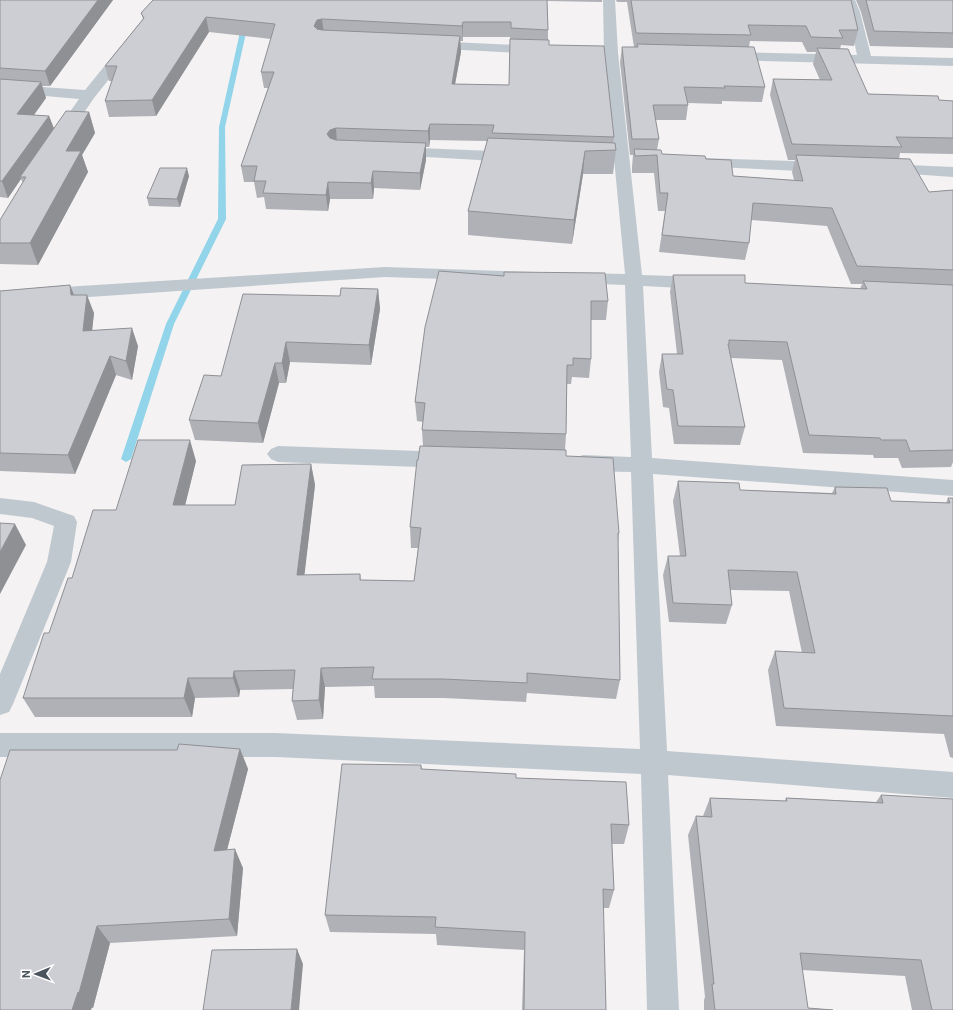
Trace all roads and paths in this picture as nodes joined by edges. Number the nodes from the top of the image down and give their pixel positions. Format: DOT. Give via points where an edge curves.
graph roads {
  1 [pos="609,0"];
  2 [pos="849,0"];
  3 [pos="135,37"];
  4 [pos="420,44"];
  5 [pos="555,50"];
  6 [pos="595,52"];
  7 [pos="611,53"];
  8 [pos="627,53"];
  9 [pos="714,56"];
  10 [pos="865,60"];
  11 [pos="953,62"];
  12 [pos="0,88"];
  13 [pos="89,95"];
  14 [pos="54,146"];
  15 [pos="378,152"];
  16 [pos="528,157"];
  17 [pos="686,163"];
  18 [pos="835,168"];
  19 [pos="874,169"];
  20 [pos="953,172"];
  21 [pos="634,280"];
  22 [pos="722,284"];
  23 [pos="0,297"];
  24 [pos="278,454"];
  25 [pos="470,460"];
  26 [pos="564,462"];
  27 [pos="642,464"];
  28 [pos="953,488"];
  29 [pos="0,506"];
  30 [pos="0,704"];
  31 [pos="0,745"];
  32 [pos="654,762"];
  33 [pos="953,785"];
  34 [pos="663,1010"];
  1 -- 7 [label="street"];
  2 -- 10 [label="street"];
  3 -- 13 [label="street"];
  4 -- 5 [label="street"];
  6 -- 7 [label="street"];
  7 -- 8 [label="street"];
  7 -- 21 [label="street"];
  9 -- 10 [label="street"];
  10 -- 11 [label="street"];
  12 -- 13 [label="street"];
  13 -- 14 [label="street"];
  15 -- 16 [label="street"];
  17 -- 18 [label="street"];
  19 -- 20 [label="street"];
  21 -- 22 [label="street"];
  21 -- 23 [label="street" via="385,272"];
  21 -- 27 [label="street"];
  24 -- 25 [label="street"];
  26 -- 27 [label="street"];
  27 -- 28 [label="street"];
  27 -- 32 [label="street"];
  29 -- 30 [label="street" via="34,510 66,522 59,562"];
  31 -- 32 [label="street" via="276,745"];
  32 -- 33 [label="street"];
  32 -- 34 [label="street"];
}
